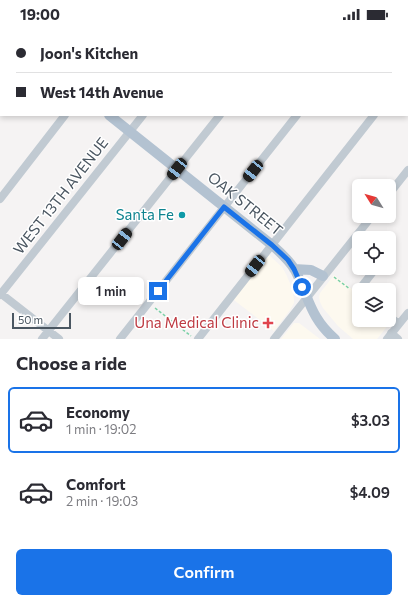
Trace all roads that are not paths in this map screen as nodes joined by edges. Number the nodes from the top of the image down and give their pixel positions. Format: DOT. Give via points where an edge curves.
graph roads {
  1 [pos="64,116"];
  2 [pos="110,116"];
  3 [pos="142,116"];
  4 [pos="219,116"];
  5 [pos="296,116"];
  6 [pos="373,116"];
  7 [pos="130,132"];
  8 [pos="177,169"];
  9 [pos="408,170"];
  10 [pos="396,185"];
  11 [pos="0,199"];
  12 [pos="224,207"];
  13 [pos="366,223"];
  14 [pos="272,245"];
  15 [pos="294,269"];
  16 [pos="323,276"];
  17 [pos="0,294"];
  18 [pos="306,298"];
  19 [pos="408,313"];
  20 [pos="396,322"];
  21 [pos="399,324"];
  22 [pos="48,331"];
  23 [pos="389,336"];
  24 [pos="42,339"];
  25 [pos="59,339"];
  26 [pos="120,339"];
  27 [pos="196,339"];
  28 [pos="274,339"];
  29 [pos="335,339"];
  30 [pos="398,339"];
  1 -- 11 [label="street"];
  2 -- 7 [label="main road, OAK STREET"];
  3 -- 7 [label="street, WEST 13TH AVENUE"];
  4 -- 8 [label="street"];
  5 -- 12 [label="street"];
  6 -- 14 [label="street"];
  7 -- 8 [label="main road, OAK STREET"];
  7 -- 17 [label="street, WEST 13TH AVENUE"];
  8 -- 12 [label="main road, OAK STREET"];
  8 -- 22 [label="street"];
  9 -- 10 [label="street"];
  12 -- 14 [label="main road, OAK STREET"];
  12 -- 26 [label="street"];
  13 -- 16 [label="street"];
  14 -- 15 [label="main road, OAK STREET"];
  14 -- 27 [label="street"];
  15 -- 16 [label="main road" via="311,270"];
  15 -- 18 [label="main road, OAK STREET"];
  16 -- 18 [label="street"];
  17 -- 22 [label="street"];
  18 -- 28 [label="street"];
  18 -- 29 [label="main road, OAK STREET" via="318,321"];
  19 -- 21 [label="street"];
  20 -- 21 [label="street"];
  21 -- 23 [label="street"];
  22 -- 24 [label="street"];
  22 -- 25 [label="street"];
  23 -- 30 [label="street"];
}
